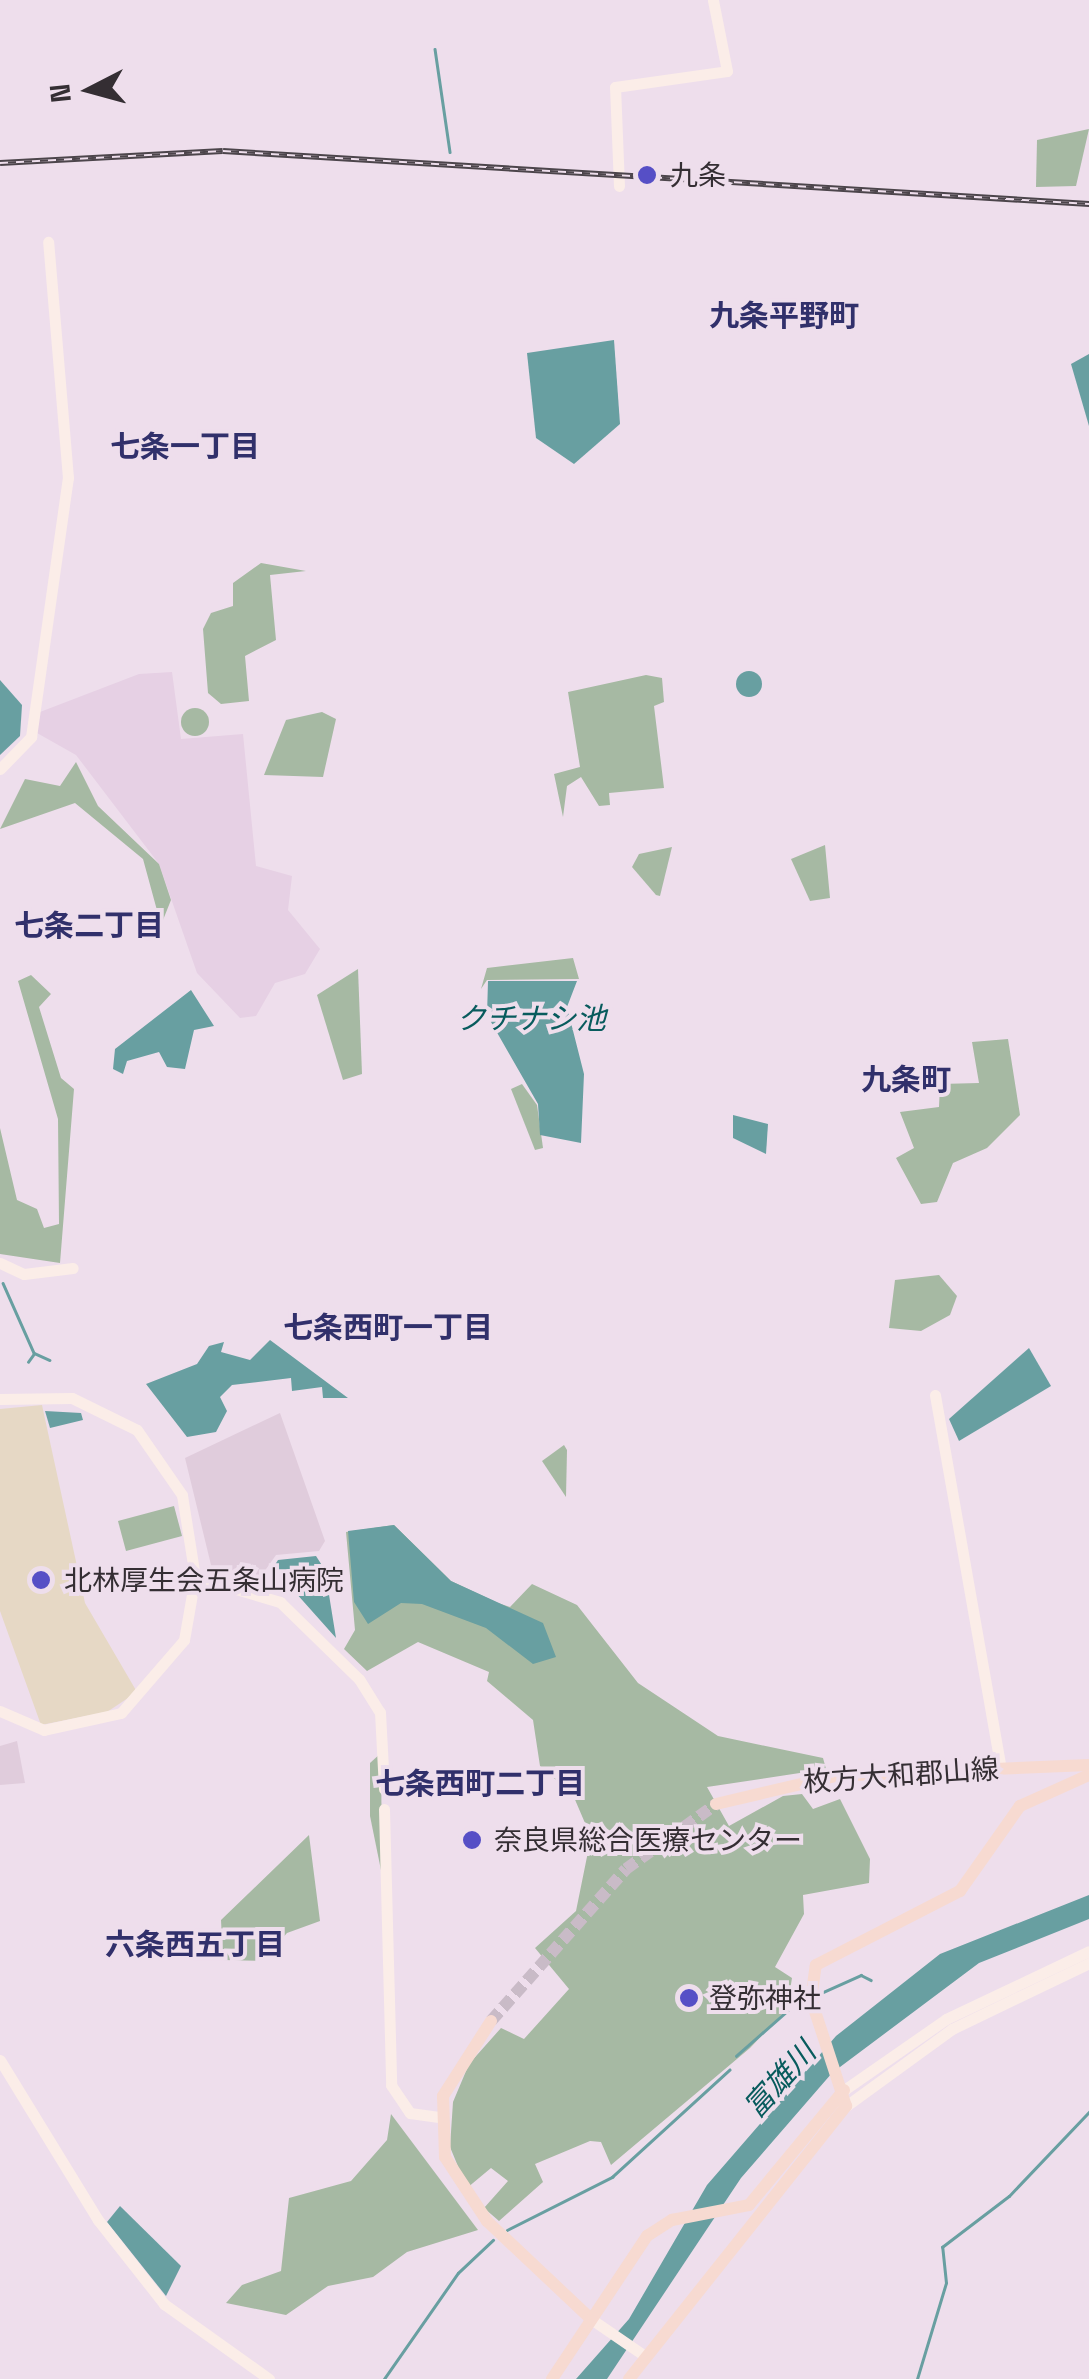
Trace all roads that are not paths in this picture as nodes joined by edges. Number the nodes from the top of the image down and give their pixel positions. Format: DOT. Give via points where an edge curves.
graph roads {
  1 [pos="713,0"];
  2 [pos="618,186"];
  3 [pos="48,242"];
  4 [pos="0,769"];
  5 [pos="0,1263"];
  6 [pos="74,1268"];
  7 [pos="936,1395"];
  8 [pos="0,1399"];
  9 [pos="194,1578"];
  10 [pos="0,1711"];
  11 [pos="1089,1764"];
  12 [pos="1001,1768"];
  13 [pos="1089,1775"];
  14 [pos="384,1789"];
  15 [pos="716,1804"];
  16 [pos="384,1809"];
  17 [pos="1089,1951"];
  18 [pos="1089,1963"];
  19 [pos="492,2021"];
  20 [pos="0,2060"];
  21 [pos="843,2086"];
  22 [pos="846,2106"];
  23 [pos="439,2117"];
  24 [pos="594,2322"];
  25 [pos="642,2355"];
  26 [pos="270,2379"];
  27 [pos="552,2379"];
  28 [pos="629,2379"];
  1 -- 2 [label="street" via="727,70 615,87"];
  3 -- 4 [label="street" via="68,478 31,737"];
  5 -- 6 [label="street" via="24,1274"];
  7 -- 12 [label="street"];
  8 -- 9 [label="street" via="72,1398 136,1430 182,1496"];
  9 -- 10 [label="street" via="184,1640 120,1713 44,1730"];
  9 -- 14 [label="street" via="280,1602 359,1679 380,1712"];
  11 -- 12 [label="main road, 枚方大和郡山線"];
  12 -- 15 [label="main road, 枚方大和郡山線" via="782,1782"];
  13 -- 21 [label="main road, 枚方大和郡山線" via="1020,1806 960,1892 825,1956 811,1999"];
  16 -- 23 [label="street" via="391,2085 410,2114"];
  17 -- 21 [label="street" via="913,2038"];
  18 -- 22 [label="street" via="952,2029"];
  19 -- 23 [label="main road" via="451,2075"];
  20 -- 26 [label="street" via="98,2220 164,2304"];
  21 -- 22 [label="main road, 枚方大和郡山線"];
  21 -- 24 [label="main road" via="736,2213 672,2220 646,2236"];
  22 -- 25 [label="main road"];
  23 -- 24 [label="main road" via="464,2195"];
  24 -- 25 [label="street"];
  24 -- 27 [label="main road"];
  25 -- 28 [label="main road"];
}
